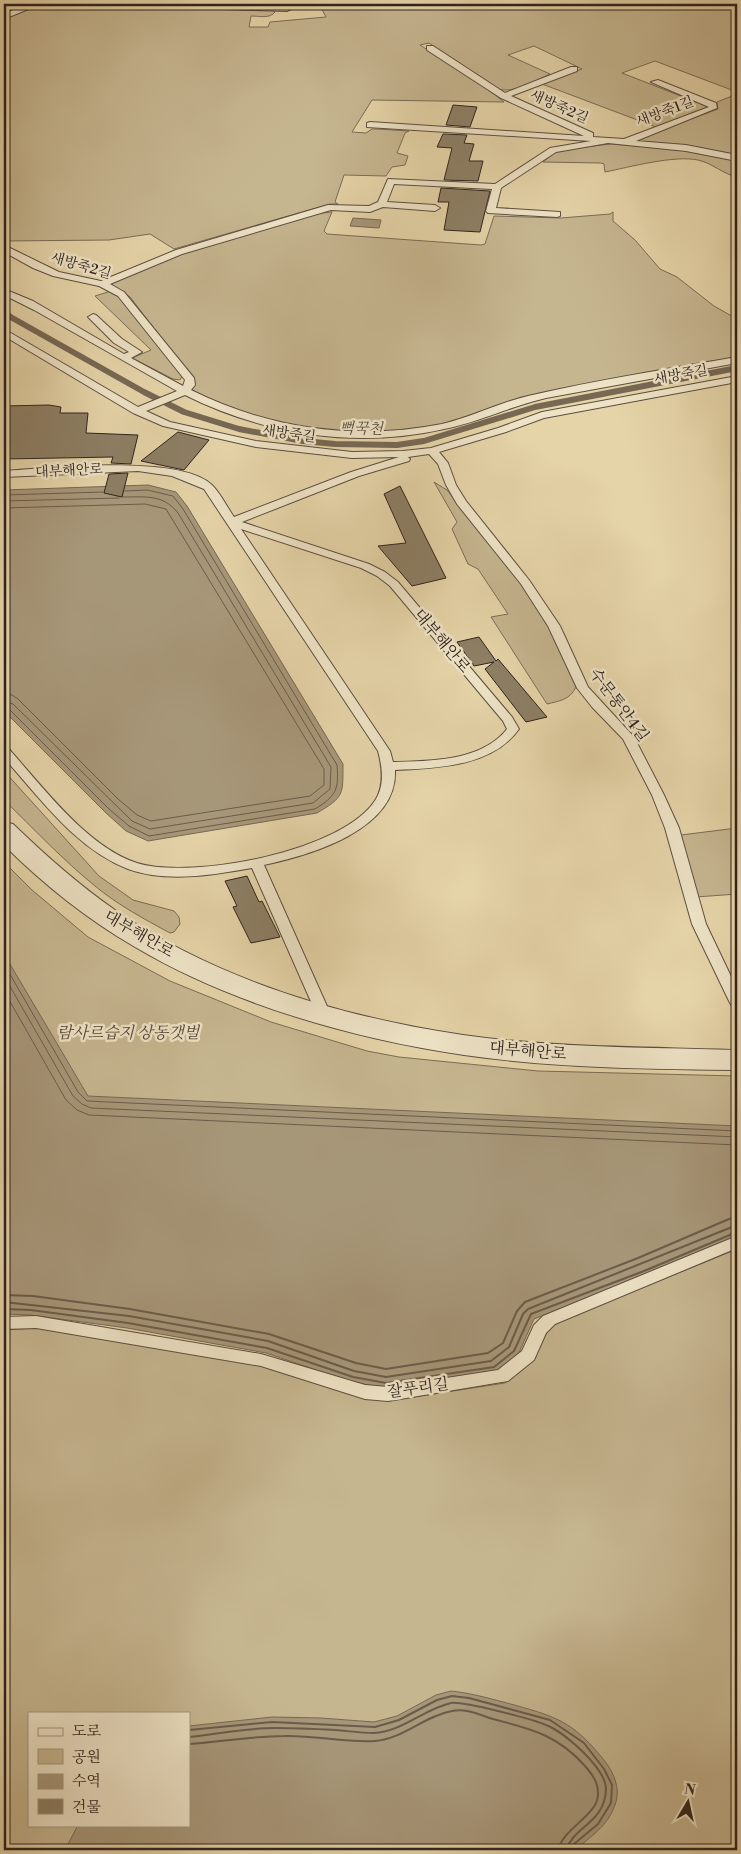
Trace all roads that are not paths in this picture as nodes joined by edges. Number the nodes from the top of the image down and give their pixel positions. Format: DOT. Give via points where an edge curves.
graph roads {
  1 [pos="49,4"];
  2 [pos="127,4"];
  3 [pos="171,4"];
  4 [pos="287,10"];
  5 [pos="4,17"];
  6 [pos="430,48"];
  7 [pos="574,69"];
  8 [pos="655,82"];
  9 [pos="504,96"];
  10 [pos="370,125"];
  11 [pos="604,142"];
  12 [pos="622,143"];
  13 [pos="737,158"];
  14 [pos="497,186"];
  15 [pos="382,204"];
  16 [pos="435,208"];
  17 [pos="557,214"];
  18 [pos="4,248"];
  19 [pos="102,284"];
  20 [pos="4,292"];
  21 [pos="93,317"];
  22 [pos="4,332"];
  23 [pos="124,357"];
  24 [pos="737,360"];
  25 [pos="737,379"];
  26 [pos="182,392"];
  27 [pos="141,409"];
  28 [pos="432,451"];
  29 [pos="4,474"];
  30 [pos="232,522"];
  31 [pos="4,751"];
  32 [pos="389,766"];
  33 [pos="4,830"];
  34 [pos="256,862"];
  35 [pos="737,1003"];
  36 [pos="323,1013"];
  37 [pos="737,1060"];
  38 [pos="737,1242"];
  39 [pos="4,1322"];
  1 -- 5 [label="lane" via="29,6"];
  2 -- 3 [label="lane"];
  3 -- 4 [label="lane"];
  6 -- 9 [label="lane, 새방죽2길"];
  7 -- 9 [label="lane, 새방죽2길"];
  8 -- 12 [label="lane, 새방죽1길" via="713,105 713,108"];
  9 -- 11 [label="lane, 새방죽2길"];
  10 -- 11 [label="lane" via="561,136"];
  11 -- 12 [label="lane"];
  11 -- 14 [label="lane" via="553,150"];
  12 -- 13 [label="lane" via="686,148"];
  14 -- 15 [label="lane" via="392,181"];
  14 -- 17 [label="lane" via="491,211"];
  15 -- 16 [label="lane"];
  15 -- 19 [label="lane" via="370,209 331,207 180,252"];
  18 -- 19 [label="lane, 새방죽2길" via="49,271"];
  19 -- 26 [label="lane, 새방죽2길" via="122,294 190,380 190,385"];
  20 -- 23 [label="lane, 새방죽길"];
  21 -- 23 [label="lane" via="118,341 136,352"];
  22 -- 27 [label="lane, 새방죽길"];
  23 -- 26 [label="lane, 새방죽길"];
  24 -- 26 [label="lane, 새방죽길" via="517,402 472,419 388,436 332,434 285,426 239,414"];
  25 -- 28 [label="lane, 새방죽길" via="542,415"];
  26 -- 27 [label="lane"];
  27 -- 28 [label="lane, 새방죽길" via="167,424 282,448 352,455"];
  28 -- 30 [label="lane" via="355,474"];
  28 -- 35 [label="lane, 수문통안4길" via="443,463 461,502 543,608 584,688 628,737 672,828 699,924"];
  29 -- 30 [label="lane, 대부해안로" via="138,468 178,473 208,487"];
  30 -- 32 [label="lane, 대부해안로" via="384,751"];
  30 -- 32 [label="lane, 대부해안로" via="381,574 394,584 513,729 509,738 478,754 421,766"];
  31 -- 34 [label="lane" via="74,826 114,858 136,867 182,874"];
  32 -- 34 [label="lane" via="388,786 381,802 366,818 320,844 291,855"];
  33 -- 36 [label="street, 대부해안로" via="57,880 108,918 156,946 209,973"];
  34 -- 36 [label="lane"];
  36 -- 37 [label="street, 대부해안로" via="463,1045 563,1055"];
  38 -- 39 [label="lane, 잘푸리길" via="549,1320 540,1329 528,1355 502,1376 388,1394 365,1392 261,1360 36,1322"];
}
